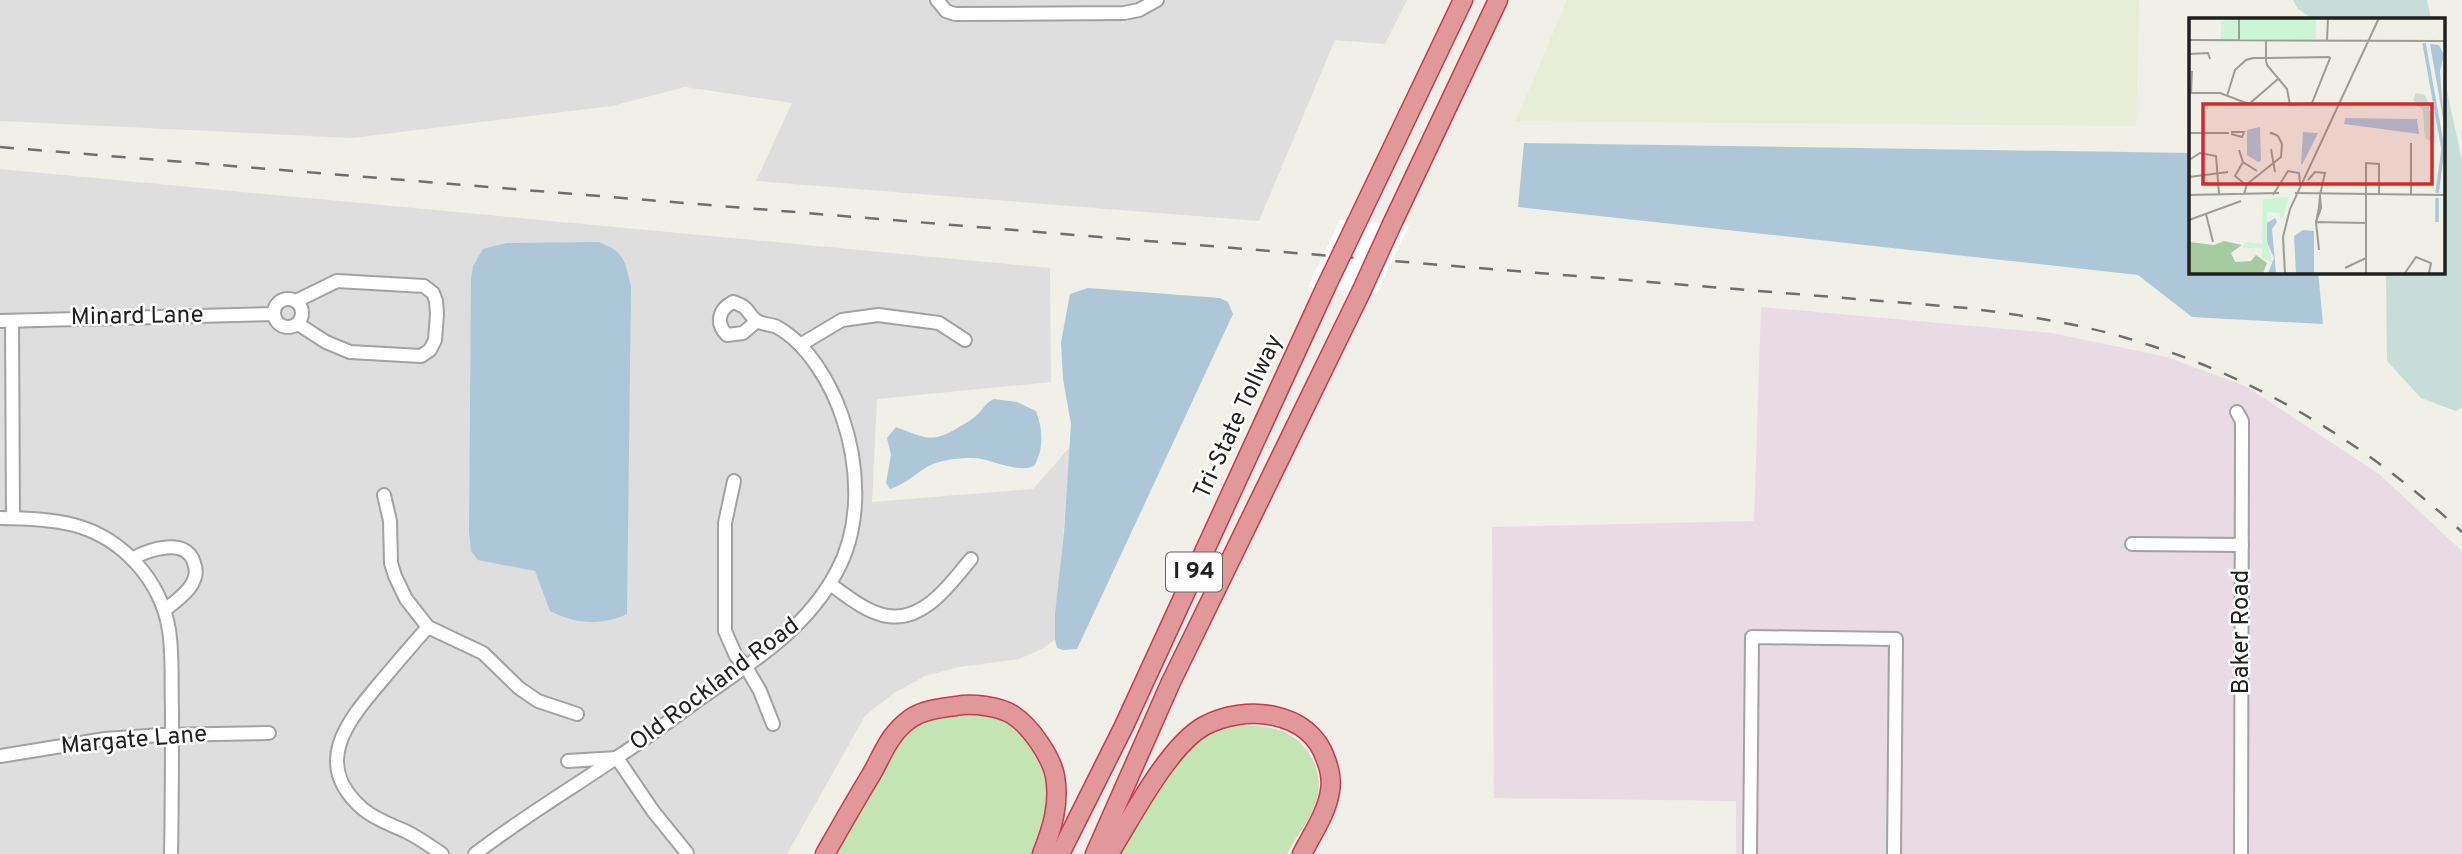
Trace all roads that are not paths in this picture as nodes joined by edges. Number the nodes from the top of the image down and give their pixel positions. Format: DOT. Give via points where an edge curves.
graph roads {
  1 [pos="937,0"];
  2 [pos="1157,0"];
  3 [pos="1463,0"];
  4 [pos="1499,0"];
  5 [pos="296,301"];
  6 [pos="274,314"];
  7 [pos="6,321"];
  8 [pos="757,321"];
  9 [pos="298,324"];
  10 [pos="965,340"];
  11 [pos="800,345"];
  12 [pos="2238,412"];
  13 [pos="734,481"];
  14 [pos="384,495"];
  15 [pos="6,518"];
  16 [pos="2132,544"];
  17 [pos="2242,545"];
  18 [pos="132,559"];
  19 [pos="971,559"];
  20 [pos="830,584"];
  21 [pos="165,610"];
  22 [pos="428,627"];
  23 [pos="746,667"];
  24 [pos="577,714"];
  25 [pos="774,724"];
  26 [pos="269,733"];
  27 [pos="172,734"];
  28 [pos="0,756"];
  29 [pos="617,758"];
  30 [pos="568,761"];
  31 [pos="687,853"];
  32 [pos="172,854"];
  33 [pos="442,854"];
  34 [pos="475,854"];
  35 [pos="825,854"];
  36 [pos="1042,854"];
  37 [pos="1060,854"];
  38 [pos="1095,854"];
  39 [pos="1109,854"];
  40 [pos="1302,854"];
  41 [pos="1750,854"];
  42 [pos="1894,854"];
  43 [pos="2241,854"];
  1 -- 2 [label="street" via="955,14 1124,13"];
  3 -- 37 [label="highway, Tri-State Tollway / I 94, bridge"];
  4 -- 38 [label="highway, I 94, bridge" via="1171,682"];
  5 -- 6 [label="street, Minard Lane" via="283,299"];
  5 -- 9 [label="street" via="303,312"];
  5 -- 9 [label="street, Minard Lane" via="337,281 424,286 436,301 435,340 421,356 350,352"];
  6 -- 7 [label="street, Minard Lane"];
  6 -- 9 [label="street, Minard Lane" via="281,325"];
  7 -- 15 [label="street"];
  8 -- 11 [label="street, Old Rockland Road" via="775,326"];
  10 -- 11 [label="street" via="939,323 878,316 842,320"];
  11 -- 20 [label="street, Old Rockland Road" via="839,408 852,449 853,523 846,552"];
  12 -- 17 [label="street, Baker Road" via="2242,421"];
  13 -- 23 [label="street" via="724,523 725,631"];
  14 -- 22 [label="street" via="395,576"];
  15 -- 18 [label="street" via="74,525 107,539"];
  16 -- 17 [label="street"];
  17 -- 43 [label="street, Baker Road"];
  18 -- 21 [label="street"];
  18 -- 21 [label="street" via="167,547 193,558 194,580"];
  19 -- 20 [label="street" via="943,592 904,616 870,610"];
  20 -- 23 [label="street, Old Rockland Road" via="804,620"];
  21 -- 27 [label="street" via="171,649"];
  22 -- 24 [label="street" via="483,653 538,701"];
  22 -- 33 [label="street" via="348,722 338,762 345,788 361,807"];
  23 -- 25 [label="street"];
  23 -- 29 [label="street, Old Rockland Road"];
  26 -- 27 [label="street, Margate Lane"];
  27 -- 28 [label="street, Margate Lane" via="105,739"];
  27 -- 32 [label="street"];
  29 -- 30 [label="street"];
  29 -- 31 [label="street"];
  29 -- 34 [label="street, Old Rockland Road"];
  35 -- 36 [label="highway" via="888,739 911,717 964,705 1013,715 1046,753 1055,778 1056,805"];
  39 -- 40 [label="highway" via="1183,744 1203,727 1231,715 1259,713 1303,726 1324,752 1329,768 1330,792 1324,813"];
  41 -- 42 [label="street" via="1752,637 1896,639"];
}
